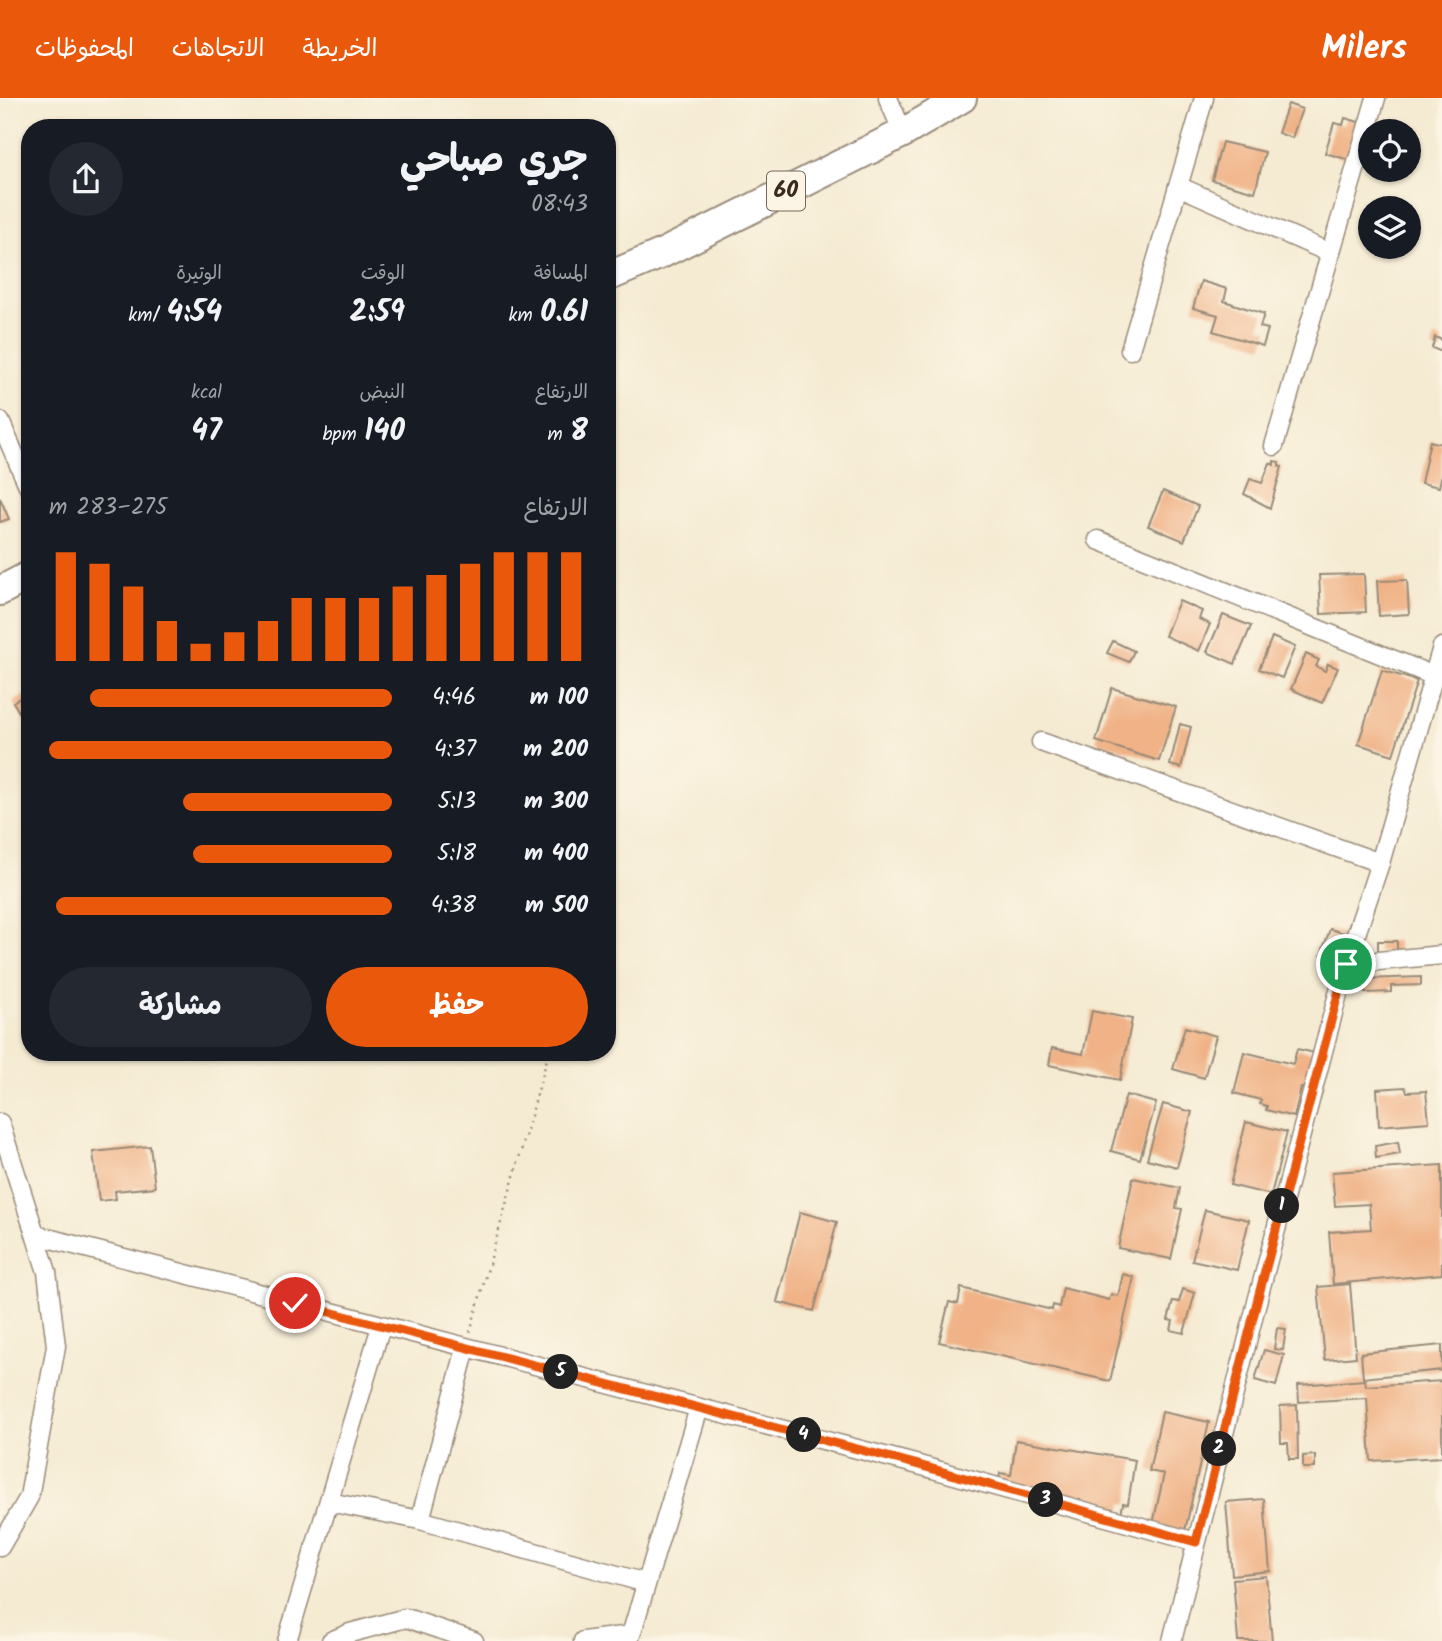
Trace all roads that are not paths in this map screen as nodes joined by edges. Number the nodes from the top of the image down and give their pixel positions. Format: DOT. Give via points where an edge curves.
graph roads {
  1 [pos="888,98"];
  2 [pos="962,98"];
  3 [pos="1204,98"];
  4 [pos="1376,98"];
  5 [pos="903,133"];
  6 [pos="1178,186"];
  7 [pos="1330,253"];
  8 [pos="616,273"];
  9 [pos="1130,350"];
  10 [pos="0,421"];
  11 [pos="1274,446"];
  12 [pos="21,469"];
  13 [pos="1098,540"];
  14 [pos="21,580"];
  15 [pos="0,591"];
  16 [pos="1442,647"];
  17 [pos="1434,676"];
  18 [pos="1041,742"];
  19 [pos="1380,863"];
  20 [pos="1442,955"];
  21 [pos="1346,964"];
  22 [pos="0,1123"];
  23 [pos="36,1236"];
  24 [pos="381,1326"];
  25 [pos="466,1348"];
  26 [pos="699,1408"];
  27 [pos="330,1502"];
  28 [pos="420,1520"];
  29 [pos="1196,1542"];
  30 [pos="0,1547"];
  31 [pos="646,1583"];
  32 [pos="287,1641"];
  33 [pos="331,1641"];
  34 [pos="474,1641"];
  35 [pos="583,1641"];
  36 [pos="1172,1641"];
  1 -- 5 [label="street"];
  2 -- 5 [label="highway, 60"];
  3 -- 6 [label="street"];
  4 -- 7 [label="street"];
  5 -- 8 [label="highway, 60"];
  6 -- 7 [label="street"];
  6 -- 9 [label="street"];
  7 -- 11 [label="street"];
  10 -- 12 [label="street"];
  13 -- 17 [label="street"];
  14 -- 15 [label="highway"];
  16 -- 17 [label="street"];
  17 -- 19 [label="street"];
  18 -- 19 [label="street"];
  19 -- 21 [label="street"];
  20 -- 21 [label="street"];
  21 -- 29 [label="street"];
  22 -- 23 [label="street"];
  23 -- 24 [label="street"];
  23 -- 30 [label="street" via="47,1272 56,1346 29,1497"];
  24 -- 25 [label="street"];
  24 -- 27 [label="street"];
  25 -- 26 [label="street"];
  25 -- 28 [label="street"];
  26 -- 29 [label="street"];
  26 -- 31 [label="street"];
  27 -- 28 [label="street"];
  27 -- 32 [label="street"];
  28 -- 31 [label="street"];
  29 -- 36 [label="street"];
  31 -- 35 [label="street" via="631,1636"];
  33 -- 34 [label="street" via="406,1619"];
}
